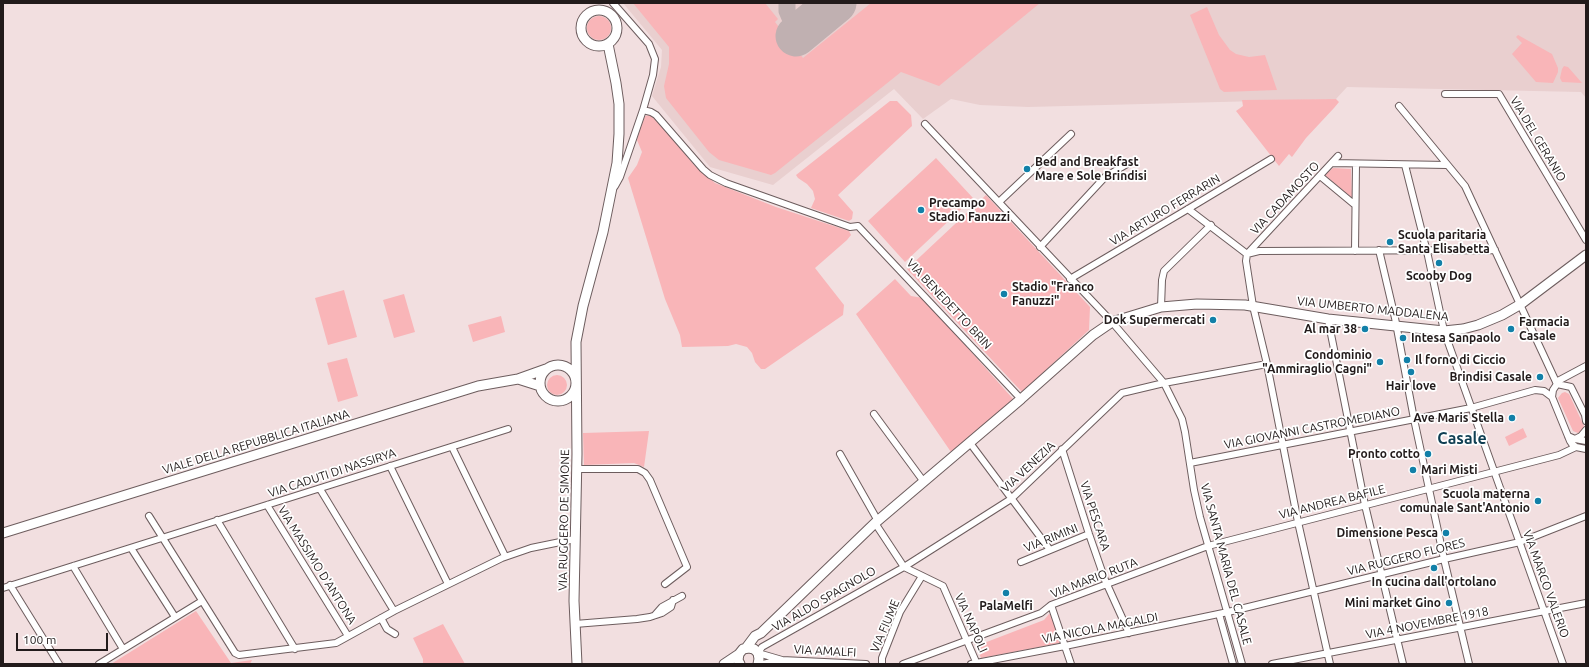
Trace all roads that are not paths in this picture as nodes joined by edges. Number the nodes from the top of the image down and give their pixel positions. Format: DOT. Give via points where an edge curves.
graph roads {
  1 [pos="613,3"];
  2 [pos="594,7"];
  3 [pos="608,44"];
  4 [pos="1445,94"];
  5 [pos="1399,106"];
  6 [pos="643,110"];
  7 [pos="925,124"];
  8 [pos="1071,134"];
  9 [pos="1338,156"];
  10 [pos="1271,159"];
  11 [pos="1332,163"];
  12 [pos="1127,164"];
  13 [pos="1356,164"];
  14 [pos="1405,165"];
  15 [pos="1447,165"];
  16 [pos="1320,176"];
  17 [pos="612,189"];
  18 [pos="999,202"];
  19 [pos="1355,205"];
  20 [pos="1188,209"];
  21 [pos="1211,225"];
  22 [pos="1586,240"];
  23 [pos="1040,247"];
  24 [pos="1379,250"];
  25 [pos="1427,250"];
  26 [pos="1495,250"];
  27 [pos="1355,251"];
  28 [pos="1247,254"];
  29 [pos="1586,255"];
  30 [pos="1070,278"];
  31 [pos="1521,304"];
  32 [pos="1254,306"];
  33 [pos="1161,307"];
  34 [pos="1328,318"];
  35 [pos="1112,322"];
  36 [pos="1396,325"];
  37 [pos="1444,331"];
  38 [pos="575,352"];
  39 [pos="1267,364"];
  40 [pos="562,365"];
  41 [pos="1586,366"];
  42 [pos="546,369"];
  43 [pos="518,380"];
  44 [pos="576,381"];
  45 [pos="1164,383"];
  46 [pos="1557,383"];
  47 [pos="540,386"];
  48 [pos="1552,397"];
  49 [pos="1021,399"];
  50 [pos="562,400"];
  51 [pos="1471,408"];
  52 [pos="874,414"];
  53 [pos="1586,417"];
  54 [pos="576,418"];
  55 [pos="1414,419"];
  56 [pos="508,429"];
  57 [pos="1586,430"];
  58 [pos="1350,432"];
  59 [pos="1568,436"];
  60 [pos="1576,439"];
  61 [pos="1586,441"];
  62 [pos="970,443"];
  63 [pos="1283,444"];
  64 [pos="1576,447"];
  65 [pos="452,448"];
  66 [pos="1586,449"];
  67 [pos="1062,450"];
  68 [pos="840,454"];
  69 [pos="1190,463"];
  70 [pos="390,466"];
  71 [pos="577,469"];
  72 [pos="1494,471"];
  73 [pos="924,482"];
  74 [pos="320,489"];
  75 [pos="1429,489"];
  76 [pos="1011,499"];
  77 [pos="267,505"];
  78 [pos="1365,505"];
  79 [pos="149,516"];
  80 [pos="1586,516"];
  81 [pos="217,520"];
  82 [pos="877,522"];
  83 [pos="1298,522"];
  84 [pos="3,533"];
  85 [pos="1089,534"];
  86 [pos="163,538"];
  87 [pos="575,539"];
  88 [pos="1520,542"];
  89 [pos="1208,546"];
  90 [pos="131,548"];
  91 [pos="1050,550"];
  92 [pos="505,556"];
  93 [pos="1444,559"];
  94 [pos="1021,562"];
  95 [pos="73,566"];
  96 [pos="904,567"];
  97 [pos="1381,575"];
  98 [pos="922,576"];
  99 [pos="448,584"];
  100 [pos="665,584"];
  101 [pos="1108,584"];
  102 [pos="10,586"];
  103 [pos="3,588"];
  104 [pos="1313,591"];
  105 [pos="682,596"];
  106 [pos="202,601"];
  107 [pos="1586,603"];
  108 [pos="1051,605"];
  109 [pos="394,611"];
  110 [pos="1544,611"];
  111 [pos="1228,612"];
  112 [pos="1219,614"];
  113 [pos="175,617"];
  114 [pos="381,618"];
  115 [pos="575,624"];
  116 [pos="1460,627"];
  117 [pos="761,633"];
  118 [pos="1129,633"];
  119 [pos="395,634"];
  120 [pos="348,636"];
  121 [pos="1398,640"];
  122 [pos="966,641"];
  123 [pos="766,645"];
  124 [pos="1065,646"];
  125 [pos="295,648"];
  126 [pos="123,649"];
  127 [pos="743,651"];
  128 [pos="757,652"];
  129 [pos="1327,653"];
  130 [pos="769,656"];
  131 [pos="782,660"];
  132 [pos="59,664"];
  133 [pos="99,664"];
  134 [pos="577,664"];
  135 [pos="724,664"];
  136 [pos="740,664"];
  137 [pos="758,664"];
  138 [pos="762,664"];
  139 [pos="866,664"];
  140 [pos="882,664"];
  141 [pos="903,664"];
  142 [pos="975,664"];
  143 [pos="1071,664"];
  144 [pos="1233,664"];
  145 [pos="1242,664"];
  146 [pos="1272,664"];
  147 [pos="1330,664"];
  148 [pos="1403,664"];
  149 [pos="1469,664"];
  150 [pos="1563,664"];
  1 -- 6 [label="street" via="649,44 655,58"];
  2 -- 3 [label="street" via="609,12 616,21 617,32"];
  2 -- 3 [label="street" via="583,18 582,35 595,46"];
  3 -- 17 [label="street, VIA RUGGERO DE SIMONE" via="619,104 619,134"];
  4 -- 22 [label="street, VIA DEL GERANIO" via="1499,94"];
  5 -- 15 [label="street"];
  6 -- 17 [label="street" via="620,177"];
  6 -- 49 [label="street, VIA BENEDETTO BRIN" via="656,115 703,169 726,183 850,226 858,226"];
  7 -- 18 [label="street, VIA SANTA MARIA DEL CASALE"];
  8 -- 18 [label="street"];
  9 -- 11 [label="street, VIA CADAMOSTO"];
  10 -- 20 [label="street, VIA ARTURO FERRARIN"];
  11 -- 13 [label="street"];
  11 -- 16 [label="street, VIA CADAMOSTO"];
  12 -- 23 [label="street" via="1105,177"];
  13 -- 14 [label="street"];
  13 -- 19 [label="street"];
  14 -- 15 [label="street"];
  14 -- 25 [label="street, VIA MARCO VALERIO"];
  15 -- 26 [label="street" via="1465,186"];
  16 -- 19 [label="street"];
  16 -- 28 [label="street, VIA CADAMOSTO"];
  17 -- 38 [label="street, VIA RUGGERO DE SIMONE" via="578,328"];
  18 -- 23 [label="street, VIA SANTA MARIA DEL CASALE"];
  19 -- 27 [label="street"];
  20 -- 21 [label="street"];
  20 -- 30 [label="street, VIA ARTURO FERRARIN"];
  21 -- 28 [label="street"];
  21 -- 33 [label="street" via="1164,271"];
  23 -- 30 [label="street, VIA SANTA MARIA DEL CASALE"];
  24 -- 25 [label="street"];
  24 -- 27 [label="street"];
  24 -- 36 [label="street"];
  25 -- 26 [label="street"];
  25 -- 37 [label="street, VIA MARCO VALERIO"];
  26 -- 31 [label="street"];
  27 -- 28 [label="street" via="1259,251"];
  28 -- 32 [label="street"];
  29 -- 31 [label="street, VIA UMBERTO MADDALENA"];
  30 -- 35 [label="street, VIA SANTA MARIA DEL CASALE"];
  31 -- 37 [label="street, VIA UMBERTO MADDALENA" via="1478,325"];
  31 -- 46 [label="street"];
  32 -- 33 [label="street, VIA UMBERTO MADDALENA" via="1193,304"];
  32 -- 34 [label="street, VIA UMBERTO MADDALENA"];
  32 -- 39 [label="street"];
  33 -- 35 [label="street"];
  34 -- 36 [label="street, VIA UMBERTO MADDALENA"];
  34 -- 58 [label="street"];
  35 -- 45 [label="street, VIA SANTA MARIA DEL CASALE"];
  35 -- 49 [label="street" via="1093,335"];
  36 -- 37 [label="street, VIA UMBERTO MADDALENA"];
  36 -- 55 [label="street"];
  37 -- 51 [label="street, VIA MARCO VALERIO"];
  38 -- 40 [label="street"];
  38 -- 44 [label="street, VIA RUGGERO DE SIMONE"];
  39 -- 45 [label="street, VIA VENEZIA"];
  39 -- 63 [label="street"];
  40 -- 42 [label="street"];
  40 -- 44 [label="street" via="572,371"];
  41 -- 46 [label="street"];
  42 -- 43 [label="street, VIALE DELLA REPUBBLICA ITALIANA"];
  42 -- 47 [label="street" via="540,379"];
  43 -- 47 [label="street, VIALE DELLA REPUBBLICA ITALIANA"];
  43 -- 84 [label="street, VIALE DELLA REPUBBLICA ITALIANA" via="478,386"];
  44 -- 50 [label="street" via="574,392"];
  44 -- 54 [label="street, VIA RUGGERO DE SIMONE"];
  45 -- 67 [label="street, VIA VENEZIA" via="1122,393"];
  45 -- 69 [label="street, VIA SANTA MARIA DEL CASALE" via="1182,419"];
  46 -- 48 [label="street"];
  46 -- 53 [label="street" via="1571,388"];
  47 -- 50 [label="street" via="548,398 554,401"];
  48 -- 51 [label="street, VIA GIOVANNI CASTROMEDIANO" via="1544,391 1535,390"];
  48 -- 59 [label="street"];
  49 -- 62 [label="street"];
  50 -- 54 [label="street"];
  51 -- 55 [label="street, VIA GIOVANNI CASTROMEDIANO"];
  51 -- 72 [label="street, VIA MARCO VALERIO"];
  52 -- 73 [label="street"];
  54 -- 71 [label="street, VIA RUGGERO DE SIMONE"];
  55 -- 58 [label="street, VIA GIOVANNI CASTROMEDIANO"];
  55 -- 75 [label="street"];
  56 -- 65 [label="street, VIA CADUTI DI NASSIRYA"];
  57 -- 60 [label="street"];
  58 -- 63 [label="street, VIA GIOVANNI CASTROMEDIANO"];
  58 -- 78 [label="street"];
  59 -- 60 [label="street"];
  59 -- 64 [label="street"];
  60 -- 61 [label="street"];
  62 -- 73 [label="street"];
  62 -- 76 [label="street"];
  63 -- 69 [label="street, VIA GIOVANNI CASTROMEDIANO"];
  63 -- 83 [label="street"];
  64 -- 66 [label="street"];
  64 -- 72 [label="street, VIA ANDREA BAFILE" via="1559,455"];
  65 -- 70 [label="street, VIA CADUTI DI NASSIRYA"];
  65 -- 92 [label="street"];
  67 -- 76 [label="street, VIA VENEZIA"];
  67 -- 85 [label="street, VIA PESCARA"];
  68 -- 82 [label="street"];
  69 -- 89 [label="street, VIA SANTA MARIA DEL CASALE"];
  70 -- 74 [label="street, VIA CADUTI DI NASSIRYA"];
  70 -- 99 [label="street"];
  71 -- 87 [label="street, VIA RUGGERO DE SIMONE"];
  71 -- 100 [label="street" via="638,469 645,473 687,567"];
  72 -- 75 [label="street, VIA ANDREA BAFILE"];
  72 -- 88 [label="street, VIA MARCO VALERIO"];
  73 -- 82 [label="street"];
  74 -- 77 [label="street, VIA CADUTI DI NASSIRYA"];
  74 -- 109 [label="street"];
  75 -- 78 [label="street, VIA ANDREA BAFILE"];
  75 -- 93 [label="street"];
  76 -- 91 [label="street"];
  76 -- 96 [label="street, VIA VENEZIA"];
  77 -- 81 [label="street, VIA CADUTI DI NASSIRYA"];
  77 -- 120 [label="street, VIA MASSIMO D'ANTONA"];
  78 -- 83 [label="street, VIA ANDREA BAFILE"];
  78 -- 97 [label="street"];
  79 -- 86 [label="street"];
  80 -- 88 [label="street, VIA RUGGERO FLORES"];
  81 -- 86 [label="street, VIA CADUTI DI NASSIRYA"];
  81 -- 125 [label="street"];
  82 -- 96 [label="street"];
  82 -- 117 [label="street"];
  83 -- 89 [label="street, VIA ANDREA BAFILE"];
  83 -- 104 [label="street"];
  85 -- 91 [label="street, VIA RIMINI"];
  85 -- 101 [label="street, VIA PESCARA"];
  86 -- 90 [label="street, VIA CADUTI DI NASSIRYA"];
  86 -- 106 [label="street"];
  87 -- 92 [label="street, VIA MASSIMO D'ANTONA"];
  87 -- 115 [label="street, VIA RUGGERO DE SIMONE"];
  88 -- 93 [label="street, VIA RUGGERO FLORES"];
  88 -- 110 [label="street, VIA MARCO VALERIO"];
  89 -- 101 [label="street, VIA MARIO RUTA"];
  89 -- 111 [label="street, VIA SANTA MARIA DEL CASALE"];
  90 -- 95 [label="street, VIA CADUTI DI NASSIRYA"];
  90 -- 113 [label="street"];
  91 -- 94 [label="street, VIA RIMINI"];
  92 -- 99 [label="street, VIA MASSIMO D'ANTONA"];
  93 -- 97 [label="street, VIA RUGGERO FLORES"];
  93 -- 116 [label="street"];
  95 -- 102 [label="street, VIA CADUTI DI NASSIRYA"];
  95 -- 126 [label="street"];
  96 -- 98 [label="street, VIA NAPOLI"];
  96 -- 123 [label="street, VIA ALDO SPAGNOLO"];
  97 -- 104 [label="street, VIA RUGGERO FLORES"];
  97 -- 121 [label="street"];
  98 -- 122 [label="street, VIA NAPOLI" via="943,586"];
  98 -- 140 [label="street, VIA FIUME" via="900,612"];
  99 -- 109 [label="street, VIA MASSIMO D'ANTONA"];
  101 -- 108 [label="street, VIA MARIO RUTA"];
  101 -- 118 [label="street, VIA PESCARA"];
  102 -- 103 [label="street, VIA CADUTI DI NASSIRYA"];
  102 -- 132 [label="street"];
  104 -- 111 [label="street, VIA RUGGERO FLORES"];
  104 -- 129 [label="street"];
  105 -- 115 [label="street" via="662,607 656,615 637,620"];
  106 -- 113 [label="street"];
  106 -- 125 [label="street, VIA MASSIMO D'ANTONA" via="235,653 239,655"];
  107 -- 110 [label="street, VIA 4 NOVEMBRE 1918"];
  108 -- 122 [label="street, VIA MARIO RUTA" via="1041,613"];
  108 -- 124 [label="street"];
  109 -- 114 [label="street, VIA MASSIMO D'ANTONA"];
  110 -- 116 [label="street, VIA 4 NOVEMBRE 1918"];
  110 -- 150 [label="street, VIA MARCO VALERIO"];
  111 -- 112 [label="street, VIA NICOLA MAGALDI"];
  111 -- 145 [label="street, VIA SANTA MARIA DEL CASALE"];
  112 -- 118 [label="street, VIA NICOLA MAGALDI"];
  112 -- 144 [label="street"];
  113 -- 126 [label="street"];
  114 -- 119 [label="street" via="387,629"];
  114 -- 120 [label="street, VIA MASSIMO D'ANTONA"];
  115 -- 134 [label="street, VIA RUGGERO DE SIMONE"];
  116 -- 121 [label="street, VIA 4 NOVEMBRE 1918"];
  116 -- 149 [label="street"];
  117 -- 127 [label="street"];
  117 -- 128 [label="street" via="757,640"];
  118 -- 124 [label="street, VIA NICOLA MAGALDI"];
  120 -- 125 [label="street, VIA MASSIMO D'ANTONA" via="336,643"];
  121 -- 129 [label="street, VIA 4 NOVEMBRE 1918"];
  121 -- 148 [label="street"];
  122 -- 141 [label="street"];
  122 -- 142 [label="street, VIA NAPOLI"];
  123 -- 128 [label="street, VIA ALDO SPAGNOLO"];
  123 -- 130 [label="street"];
  124 -- 142 [label="street, VIA NICOLA MAGALDI"];
  124 -- 143 [label="street"];
  126 -- 133 [label="street"];
  127 -- 128 [label="street" via="752,648"];
  127 -- 135 [label="street"];
  127 -- 136 [label="street" via="738,660"];
  128 -- 130 [label="street, VIA AMALFI"];
  128 -- 137 [label="street"];
  129 -- 146 [label="street, VIA 4 NOVEMBRE 1918"];
  129 -- 147 [label="street"];
  130 -- 131 [label="street, VIA AMALFI"];
  131 -- 138 [label="street, VIA AMALFI"];
  131 -- 139 [label="street, VIA AMALFI"];
}
